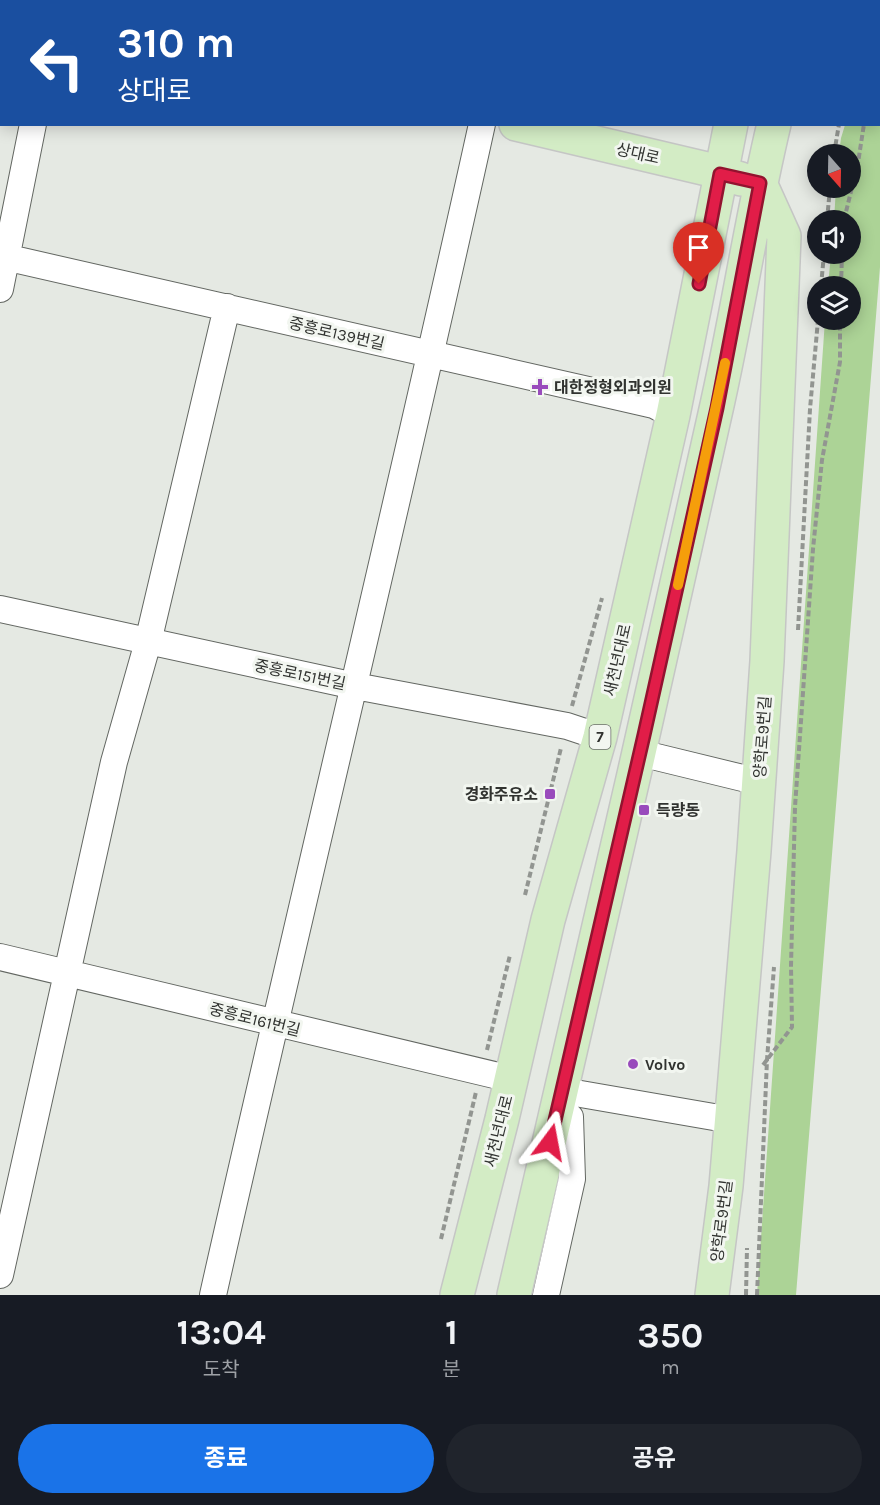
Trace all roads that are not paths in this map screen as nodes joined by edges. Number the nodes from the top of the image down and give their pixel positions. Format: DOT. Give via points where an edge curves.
graph roads {
  1 [pos="33,126"];
  2 [pos="482,126"];
  3 [pos="524,126"];
  4 [pos="731,126"];
  5 [pos="774,126"];
  6 [pos="720,174"];
  7 [pos="760,183"];
  8 [pos="4,256"];
  9 [pos="0,289"];
  10 [pos="227,307"];
  11 [pos="431,354"];
  12 [pos="673,415"];
  13 [pos="0,609"];
  14 [pos="148,642"];
  15 [pos="355,686"];
  16 [pos="600,737"];
  17 [pos="640,753"];
  18 [pos="759,782"];
  19 [pos="0,957"];
  20 [pos="67,973"];
  21 [pos="274,1023"];
  22 [pos="575,1032"];
  23 [pos="511,1079"];
  24 [pos="573,1105"];
  25 [pos="731,1120"];
  26 [pos="0,1275"];
  27 [pos="213,1295"];
  28 [pos="457,1295"];
  29 [pos="514,1295"];
  30 [pos="534,1295"];
  31 [pos="546,1295"];
  32 [pos="712,1295"];
  1 -- 8 [label="street"];
  2 -- 11 [label="street"];
  3 -- 6 [label="main road, 상대로"];
  4 -- 6 [label="main road, 새천년대로 / 7"];
  5 -- 7 [label="main road"];
  6 -- 7 [label="main road, 상대로"];
  6 -- 12 [label="main road, 새천년대로 / 7"];
  7 -- 17 [label="main road" via="717,408"];
  7 -- 18 [label="main road, 양학로9번길" via="784,236"];
  8 -- 9 [label="street"];
  8 -- 10 [label="street, 중흥로139번길"];
  10 -- 11 [label="street, 중흥로139번길"];
  10 -- 14 [label="street"];
  11 -- 12 [label="street, 중흥로139번길" via="654,405"];
  11 -- 15 [label="street"];
  12 -- 16 [label="main road, 새천년대로 / 7"];
  13 -- 14 [label="street, 중흥로151번길"];
  14 -- 15 [label="street, 중흥로151번길"];
  14 -- 20 [label="street" via="114,762"];
  15 -- 16 [label="street, 중흥로151번길" via="567,726"];
  15 -- 21 [label="street"];
  16 -- 23 [label="main road, 새천년대로 / 7" via="548,920"];
  17 -- 18 [label="street"];
  17 -- 22 [label="main road"];
  18 -- 25 [label="main road, 양학로9번길"];
  19 -- 20 [label="street, 중흥로161번길"];
  20 -- 21 [label="street, 중흥로161번길"];
  20 -- 26 [label="street"];
  21 -- 23 [label="street, 중흥로161번길"];
  21 -- 27 [label="street"];
  22 -- 24 [label="main road" via="580,1070"];
  22 -- 29 [label="main road"];
  23 -- 28 [label="main road, 새천년대로 / 7"];
  24 -- 25 [label="street"];
  24 -- 30 [label="main road"];
  24 -- 31 [label="street" via="572,1179"];
  25 -- 32 [label="main road, 양학로9번길"];
}
